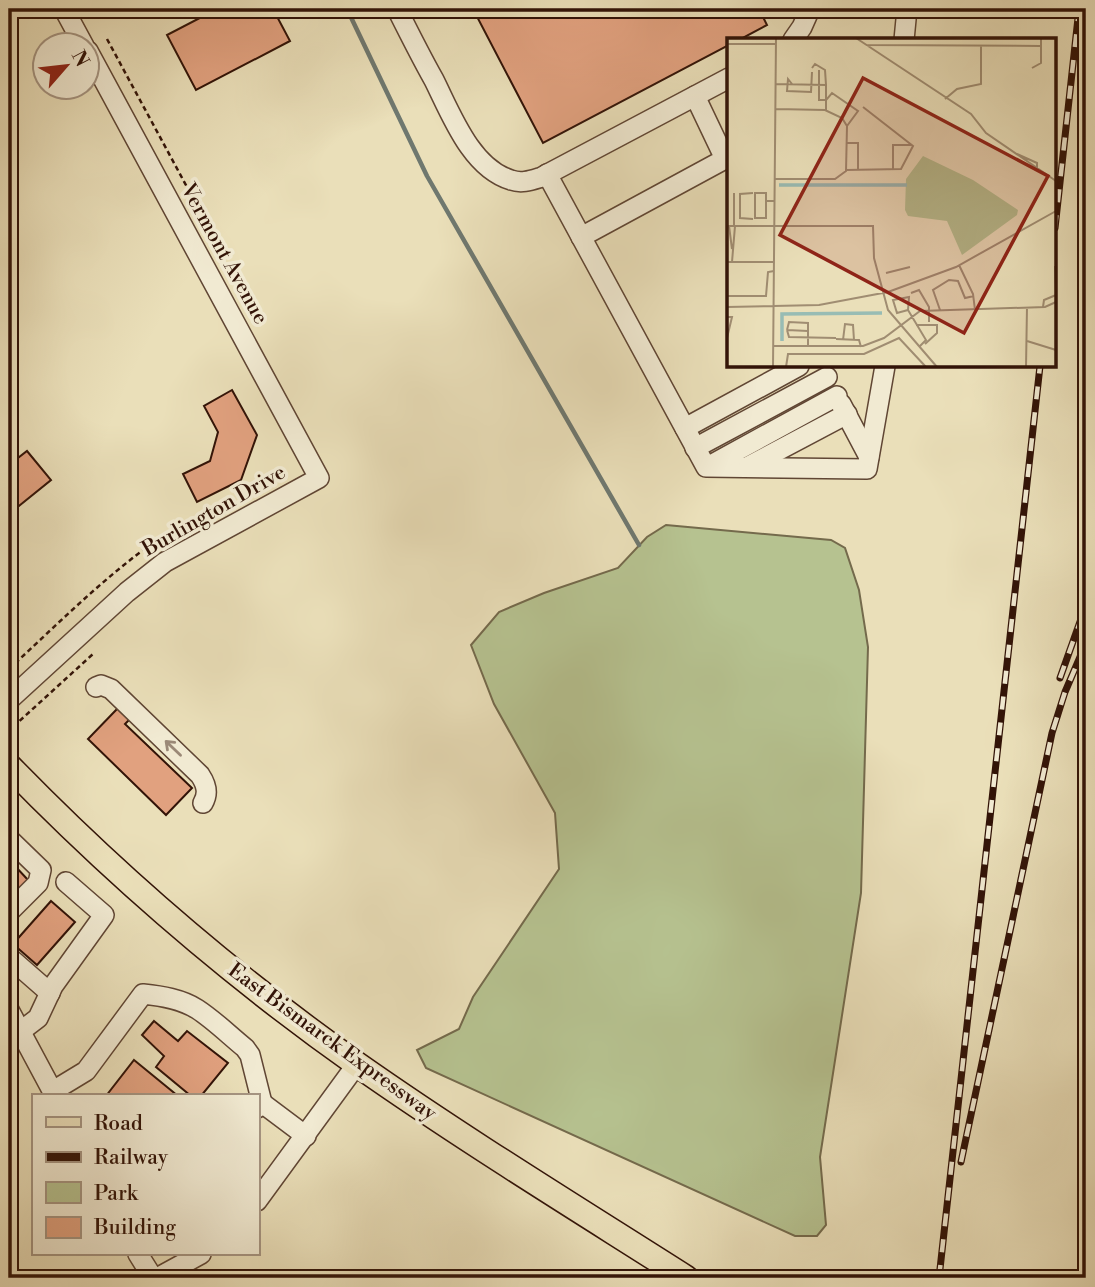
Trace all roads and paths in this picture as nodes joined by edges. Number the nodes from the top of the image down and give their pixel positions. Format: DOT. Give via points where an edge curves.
graph roads {
  1 [pos="64,9"];
  2 [pos="397,9"];
  3 [pos="810,9"];
  4 [pos="907,9"];
  5 [pos="76,32"];
  6 [pos="794,38"];
  7 [pos="904,38"];
  8 [pos="107,39"];
  9 [pos="102,77"];
  10 [pos="727,79"];
  11 [pos="695,96"];
  12 [pos="547,174"];
  13 [pos="194,200"];
  14 [pos="581,237"];
  15 [pos="795,368"];
  16 [pos="885,368"];
  17 [pos="824,372"];
  18 [pos="842,405"];
  19 [pos="685,428"];
  20 [pos="695,448"];
  21 [pos="869,457"];
  22 [pos="706,467"];
  23 [pos="746,467"];
  24 [pos="319,478"];
  25 [pos="170,531"];
  26 [pos="93,654"];
  27 [pos="9,669"];
  28 [pos="96,687"];
  29 [pos="9,700"];
  30 [pos="9,720"];
  31 [pos="14,726"];
  32 [pos="9,743"];
  33 [pos="9,766"];
  34 [pos="203,803"];
  35 [pos="9,839"];
  36 [pos="9,849"];
  37 [pos="65,882"];
  38 [pos="29,892"];
  39 [pos="9,912"];
  40 [pos="10,958"];
  41 [pos="50,993"];
  42 [pos="9,1010"];
  43 [pos="15,1035"];
  44 [pos="357,1064"];
  45 [pos="54,1094"];
  46 [pos="257,1094"];
  47 [pos="259,1105"];
  48 [pos="306,1136"];
  49 [pos="259,1199"];
  50 [pos="139,1256"];
  51 [pos="197,1256"];
  52 [pos="155,1278"];
  53 [pos="686,1278"];
  1 -- 5 [label="street"];
  2 -- 12 [label="street" via="473,151 512,181 528,182"];
  3 -- 6 [label="street"];
  4 -- 7 [label="street"];
  8 -- 13 [label="path"];
  9 -- 24 [label="street, Vermont Avenue"];
  10 -- 11 [label="street"];
  11 -- 12 [label="street"];
  11 -- 14 [label="street" via="725,159"];
  12 -- 14 [label="street"];
  14 -- 19 [label="street"];
  15 -- 19 [label="street"];
  16 -- 21 [label="street"];
  17 -- 18 [label="street"];
  17 -- 20 [label="street"];
  18 -- 21 [label="street"];
  18 -- 22 [label="street"];
  18 -- 23 [label="street"];
  19 -- 20 [label="street"];
  20 -- 22 [label="street"];
  21 -- 23 [label="street" via="867,469"];
  22 -- 23 [label="street"];
  24 -- 29 [label="street, Burlington Drive" via="165,562"];
  25 -- 27 [label="path" via="120,568"];
  26 -- 31 [label="path"];
  34 -- 28 [label="street, one-way" via="206,789 200,775 111,689"];
  30 -- 31 [label="path"];
  31 -- 32 [label="path"];
  33 -- 44 [label="main road, East Bismarck Expressway" via="182,928"];
  35 -- 38 [label="street" via="41,870 38,883"];
  36 -- 38 [label="street" via="30,871"];
  37 -- 41 [label="street" via="104,915"];
  38 -- 39 [label="street"];
  40 -- 41 [label="street"];
  41 -- 43 [label="street" via="38,1018"];
  42 -- 43 [label="street"];
  43 -- 45 [label="street"];
  44 -- 48 [label="street"];
  44 -- 53 [label="main road, East Bismarck Expressway"];
  45 -- 46 [label="street" via="86,1071 144,994 183,1002 245,1048"];
  47 -- 48 [label="street"];
  48 -- 49 [label="street"];
  50 -- 52 [label="street"];
  51 -- 52 [label="street"];
}
